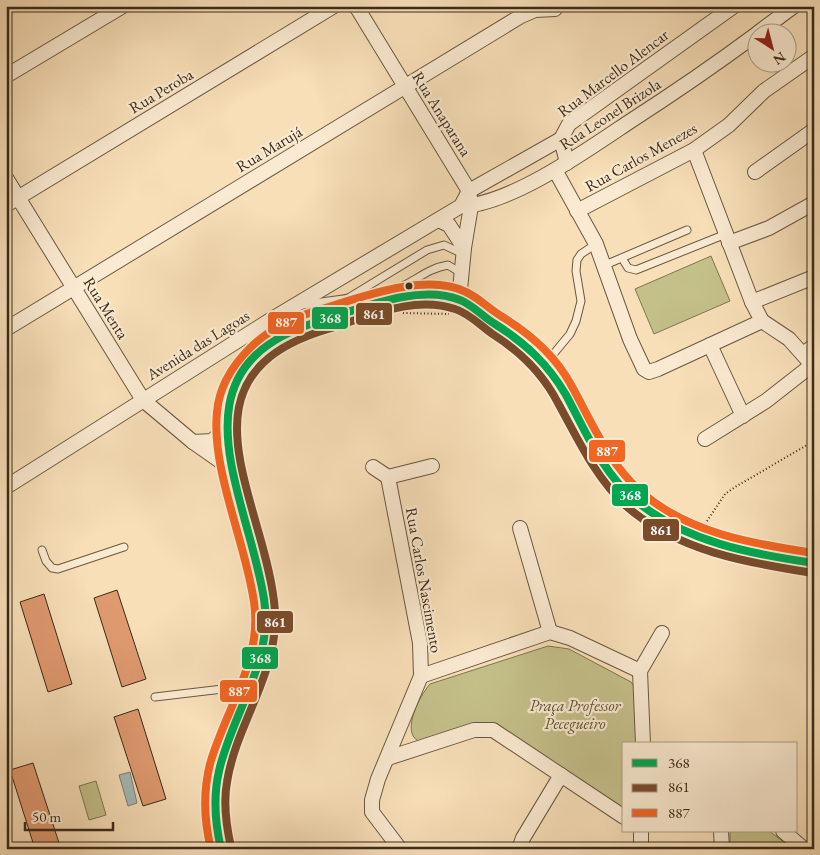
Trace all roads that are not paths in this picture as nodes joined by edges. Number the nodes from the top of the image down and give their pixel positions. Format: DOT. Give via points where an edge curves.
graph roads {
  1 [pos="123,6"];
  2 [pos="334,6"];
  3 [pos="356,6"];
  4 [pos="734,6"];
  5 [pos="794,6"];
  6 [pos="555,9"];
  7 [pos="773,22"];
  8 [pos="748,40"];
  9 [pos="814,56"];
  10 [pos="6,76"];
  11 [pos="405,87"];
  12 [pos="814,130"];
  13 [pos="561,138"];
  14 [pos="694,150"];
  15 [pos="561,167"];
  16 [pos="755,172"];
  17 [pos="6,178"];
  18 [pos="470,191"];
  19 [pos="19,198"];
  20 [pos="814,203"];
  21 [pos="6,205"];
  22 [pos="466,206"];
  23 [pos="577,211"];
  24 [pos="438,220"];
  25 [pos="687,230"];
  26 [pos="728,239"];
  27 [pos="596,244"];
  28 [pos="464,251"];
  29 [pos="622,258"];
  30 [pos="605,265"];
  31 [pos="462,273"];
  32 [pos="814,277"];
  33 [pos="72,288"];
  34 [pos="350,297"];
  35 [pos="752,302"];
  36 [pos="291,307"];
  37 [pos="455,307"];
  38 [pos="762,321"];
  39 [pos="304,326"];
  40 [pos="6,329"];
  41 [pos="710,345"];
  42 [pos="808,350"];
  43 [pos="545,364"];
  44 [pos="813,366"];
  45 [pos="143,400"];
  46 [pos="743,416"];
  47 [pos="226,428"];
  48 [pos="705,439"];
  49 [pos="193,442"];
  50 [pos="432,466"];
  51 [pos="373,467"];
  52 [pos="233,470"];
  53 [pos="388,477"];
  54 [pos="6,487"];
  55 [pos="520,528"];
  56 [pos="124,547"];
  57 [pos="42,550"];
  58 [pos="814,563"];
  59 [pos="550,632"];
  60 [pos="662,633"];
  61 [pos="640,671"];
  62 [pos="421,676"];
  63 [pos="251,686"];
  64 [pos="155,697"];
  65 [pos="643,742"];
  66 [pos="388,758"];
  67 [pos="561,775"];
  68 [pos="622,816"];
  69 [pos="641,832"];
  70 [pos="721,832"];
  71 [pos="784,832"];
  72 [pos="222,849"];
  73 [pos="400,849"];
  74 [pos="518,849"];
  75 [pos="641,849"];
  76 [pos="722,849"];
  77 [pos="804,849"];
  1 -- 10 [label="street"];
  2 -- 19 [label="street, Rua Peroba"];
  3 -- 11 [label="street, Rua Anaparana"];
  4 -- 13 [label="street, Rua Marcello Alencar" via="569,124"];
  5 -- 7 [label="street, Rua Leonel Brizola"];
  6 -- 11 [label="street, Rua Marujá" via="535,10 521,16"];
  8 -- 15 [label="street, Rua Leonel Brizola"];
  9 -- 14 [label="street, Rua Carlos Menezes" via="764,91 729,125"];
  11 -- 18 [label="street, Rua Anaparana"];
  11 -- 33 [label="street, Rua Marujá"];
  12 -- 16 [label="street"];
  13 -- 15 [label="street, Rua Marcello Alencar"];
  13 -- 18 [label="street, Avenida das Lagoas"];
  14 -- 23 [label="street, Rua Carlos Menezes"];
  14 -- 26 [label="street"];
  15 -- 22 [label="street, Rua Leonel Brizola" via="489,201"];
  15 -- 23 [label="street, Rua Marcello Alencar"];
  17 -- 19 [label="street, Rua Menta"];
  18 -- 22 [label="street, Avenida das Lagoas"];
  19 -- 21 [label="street, Rua Peroba"];
  19 -- 33 [label="street, Rua Menta"];
  20 -- 26 [label="street" via="769,228"];
  22 -- 24 [label="street, Avenida das Lagoas"];
  22 -- 28 [label="street"];
  23 -- 27 [label="street, Rua Marcello Alencar"];
  24 -- 28 [label="street" via="449,225"];
  24 -- 36 [label="street, Avenida das Lagoas"];
  25 -- 29 [label="lane"];
  26 -- 29 [label="lane" via="636,270 628,268"];
  26 -- 35 [label="street"];
  27 -- 30 [label="street, Rua Marcello Alencar"];
  27 -- 43 [label="lane" via="576,260 581,301 576,321 570,334"];
  28 -- 31 [label="street"];
  28 -- 34 [label="lane" via="448,245 438,246"];
  29 -- 30 [label="lane"];
  30 -- 41 [label="street, Rua Marcello Alencar" via="644,369 649,372 658,369"];
  31 -- 34 [label="lane" via="448,265 432,268 405,286"];
  31 -- 37 [label="street"];
  32 -- 35 [label="street"];
  33 -- 40 [label="street, Rua Marujá"];
  33 -- 45 [label="street, Rua Menta"];
  34 -- 36 [label="lane"];
  34 -- 39 [label="lane"];
  35 -- 38 [label="street"];
  36 -- 45 [label="street, Avenida das Lagoas"];
  37 -- 39 [label="main road" via="412,293"];
  37 -- 43 [label="main road" via="505,330"];
  38 -- 41 [label="street"];
  38 -- 42 [label="street"];
  39 -- 47 [label="main road" via="260,351 243,369 228,406"];
  41 -- 46 [label="street"];
  42 -- 44 [label="street"];
  43 -- 58 [label="main road" via="613,476 660,518 726,548"];
  44 -- 46 [label="street"];
  45 -- 49 [label="street, Rua Menta"];
  45 -- 54 [label="street, Avenida das Lagoas"];
  46 -- 48 [label="street"];
  47 -- 49 [label="street" via="212,441"];
  47 -- 52 [label="main road"];
  49 -- 52 [label="street, Rua Menta"];
  50 -- 53 [label="street"];
  51 -- 53 [label="street"];
  52 -- 63 [label="main road" via="264,601 267,628 264,650"];
  53 -- 62 [label="street, Rua Carlos Nascimento" via="420,644"];
  55 -- 59 [label="street"];
  56 -- 57 [label="lane" via="58,569 46,561"];
  59 -- 61 [label="street"];
  59 -- 62 [label="street"];
  60 -- 61 [label="street"];
  61 -- 65 [label="street"];
  62 -- 66 [label="street, Rua Carlos Nascimento"];
  63 -- 64 [label="lane"];
  63 -- 72 [label="main road" via="216,788 216,816"];
  66 -- 67 [label="street" via="474,730 493,730"];
  66 -- 73 [label="street, Rua Carlos Nascimento" via="376,786 372,812"];
  67 -- 68 [label="street"];
  67 -- 74 [label="street"];
  69 -- 75 [label="street"];
  70 -- 76 [label="street"];
  71 -- 77 [label="street"];
}
